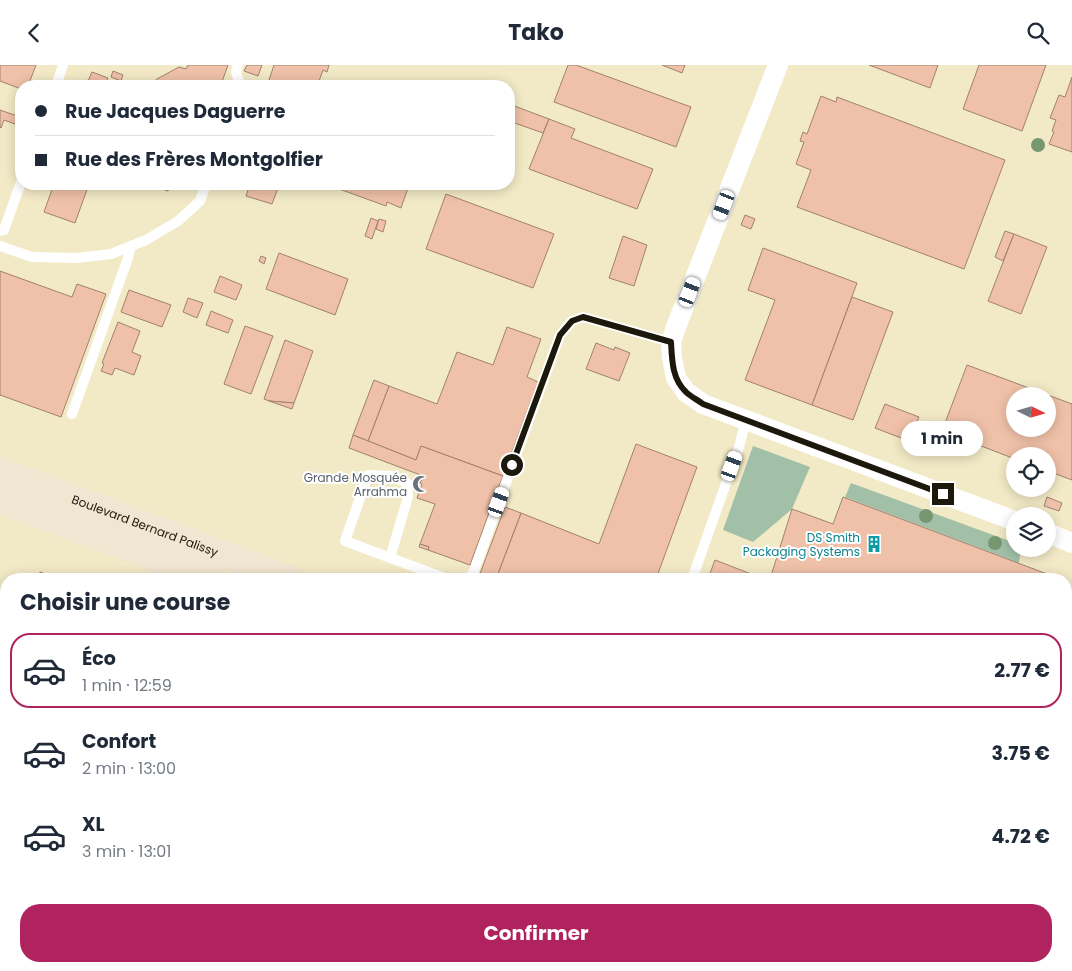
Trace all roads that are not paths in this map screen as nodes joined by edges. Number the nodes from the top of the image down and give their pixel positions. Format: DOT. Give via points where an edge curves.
graph roads {
  1 [pos="63,65"];
  2 [pos="238,65"];
  3 [pos="778,65"];
  4 [pos="58,80"];
  5 [pos="238,80"];
  6 [pos="18,190"];
  7 [pos="204,190"];
  8 [pos="0,231"];
  9 [pos="0,246"];
  10 [pos="131,246"];
  11 [pos="671,342"];
  12 [pos="72,414"];
  13 [pos="746,420"];
  14 [pos="0,471"];
  15 [pos="0,500"];
  16 [pos="1006,518"];
  17 [pos="1056,536"];
  18 [pos="1072,543"];
  19 [pos="390,558"];
  20 [pos="196,573"];
  21 [pos="274,573"];
  22 [pos="431,573"];
  23 [pos="473,573"];
  24 [pos="694,573"];
  1 -- 4 [label="lane"];
  2 -- 5 [label="lane"];
  3 -- 11 [label="street"];
  6 -- 8 [label="lane" via="4,230"];
  7 -- 10 [label="lane" via="200,201 178,221 146,241"];
  9 -- 10 [label="lane" via="32,257 76,259 111,254"];
  10 -- 12 [label="lane"];
  11 -- 13 [label="street" via="676,377 686,392 703,404"];
  11 -- 23 [label="lane" via="583,317 572,321 560,335"];
  13 -- 16 [label="street"];
  13 -- 24 [label="lane"];
  14 -- 21 [label="main road, Boulevard Bernard Palissy"];
  15 -- 20 [label="main road"];
  17 -- 18 [label="street"];
  19 -- 19 [label="lane" via="345,541 368,475 392,475 407,483 408,497"];
  19 -- 22 [label="lane"];
}
